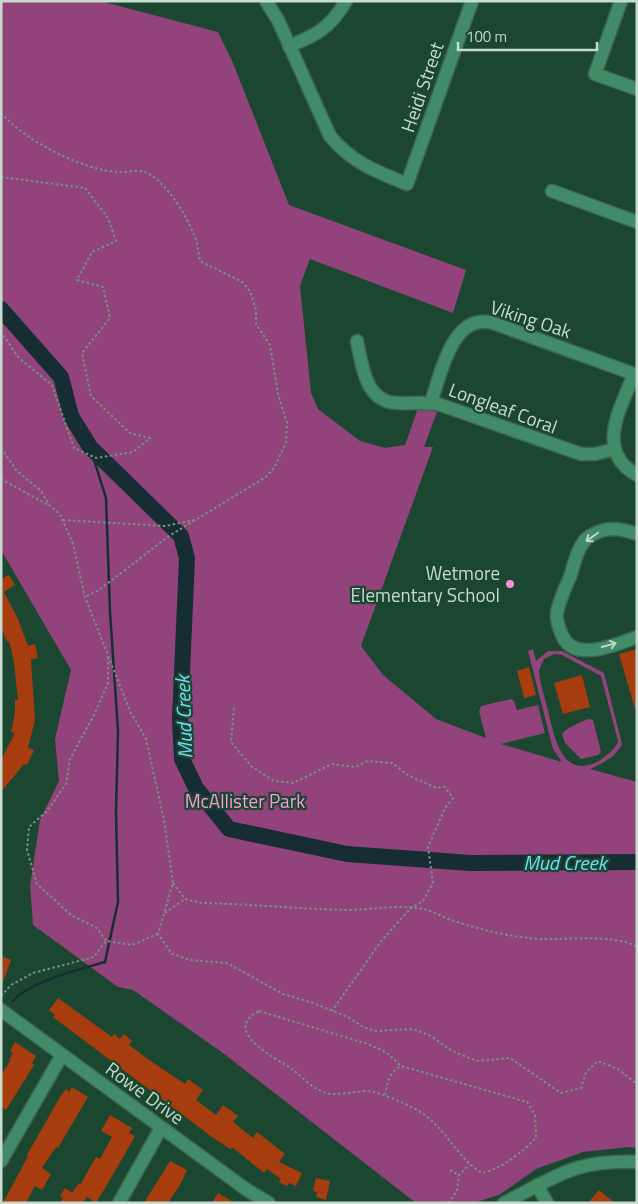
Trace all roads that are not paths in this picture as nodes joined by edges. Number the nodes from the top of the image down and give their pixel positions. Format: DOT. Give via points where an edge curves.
graph roads {
  1 [pos="266,1"];
  2 [pos="346,1"];
  3 [pos="472,1"];
  4 [pos="621,1"];
  5 [pos="289,46"];
  6 [pos="637,89"];
  7 [pos="552,190"];
  8 [pos="637,222"];
  9 [pos="357,341"];
  10 [pos="635,375"];
  11 [pos="431,402"];
  12 [pos="615,449"];
  13 [pos="637,474"];
  14 [pos="637,534"];
  15 [pos="637,637"];
  16 [pos="1,1010"];
  17 [pos="62,1055"];
  18 [pos="161,1128"];
  19 [pos="1,1161"];
  20 [pos="637,1162"];
  21 [pos="537,1184"];
  22 [pos="264,1202"];
  23 [pos="119,1203"];
  24 [pos="504,1203"];
  25 [pos="547,1203"];
  1 -- 5 [label="street"];
  2 -- 5 [label="street" via="335,19 322,31"];
  3 -- 5 [label="street, Heidi Street" via="408,184 360,164 336,144 324,127"];
  4 -- 6 [label="street" via="595,74"];
  7 -- 8 [label="street"];
  9 -- 11 [label="street, Longleaf Coral" via="364,378 380,397 393,403"];
  10 -- 11 [label="street, Viking Oak" via="481,321 465,326 458,333"];
  10 -- 12 [label="street" via="613,432"];
  11 -- 12 [label="street, Longleaf Coral" via="581,454"];
  12 -- 13 [label="street" via="619,460"];
  14 -- 15 [label="street, one-way" via="617,528 588,537 579,551 557,614 563,639 573,648 586,651"];
  16 -- 17 [label="street, Rowe Drive"];
  17 -- 18 [label="street, Rowe Drive"];
  17 -- 19 [label="street"];
  18 -- 22 [label="street, Rowe Drive"];
  18 -- 23 [label="street"];
  20 -- 21 [label="street" via="588,1164 565,1170"];
  21 -- 24 [label="street"];
  21 -- 25 [label="street"];
}
